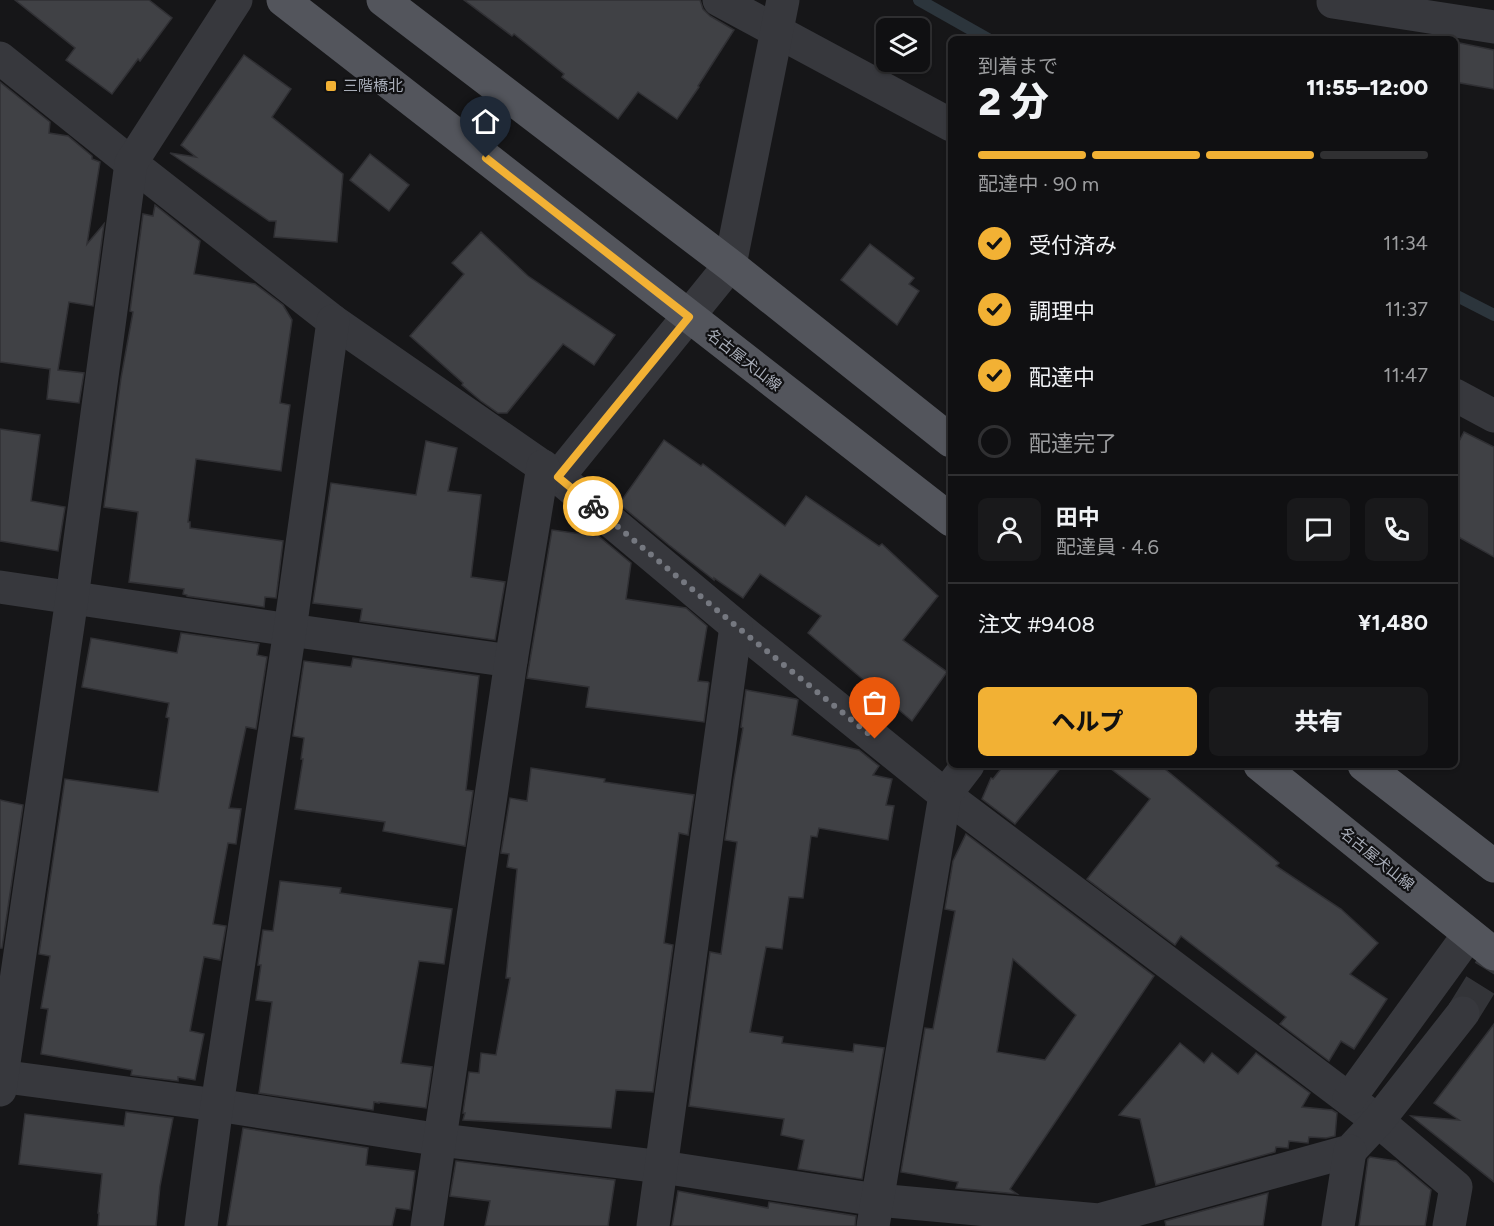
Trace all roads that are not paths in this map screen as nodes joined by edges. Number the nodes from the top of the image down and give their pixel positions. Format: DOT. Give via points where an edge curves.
graph roads {
  1 [pos="236,0"];
  2 [pos="283,0"];
  3 [pos="383,0"];
  4 [pos="719,0"];
  5 [pos="1333,2"];
  6 [pos="780,16"];
  7 [pos="1494,27"];
  8 [pos="0,58"];
  9 [pos="948,123"];
  10 [pos="131,163"];
  11 [pos="729,265"];
  12 [pos="689,317"];
  13 [pos="333,321"];
  14 [pos="1458,397"];
  15 [pos="1494,416"];
  16 [pos="948,439"];
  17 [pos="551,471"];
  18 [pos="948,518"];
  19 [pos="0,587"];
  20 [pos="72,598"];
  21 [pos="736,626"];
  22 [pos="290,630"];
  23 [pos="511,661"];
  24 [pos="966,768"];
  25 [pos="1264,768"];
  26 [pos="1368,768"];
  27 [pos="945,795"];
  28 [pos="1494,866"];
  29 [pos="1482,944"];
  30 [pos="1463,1013"];
  31 [pos="1,1080"];
  32 [pos="1349,1099"];
  33 [pos="217,1105"];
  34 [pos="1378,1121"];
  35 [pos="441,1140"];
  36 [pos="1350,1151"];
  37 [pos="663,1167"];
  38 [pos="875,1213"];
  39 [pos="1099,1223"];
  40 [pos="201,1226"];
  41 [pos="427,1226"];
  42 [pos="653,1226"];
  43 [pos="1338,1226"];
  44 [pos="1449,1226"];
  1 -- 10 [label="street"];
  2 -- 12 [label="main road, 名古屋犬山線"];
  3 -- 11 [label="main road"];
  4 -- 6 [label="street"];
  5 -- 7 [label="street"];
  6 -- 9 [label="street"];
  6 -- 11 [label="street"];
  8 -- 10 [label="street"];
  10 -- 13 [label="street"];
  10 -- 20 [label="street"];
  11 -- 12 [label="street"];
  11 -- 16 [label="main road"];
  12 -- 17 [label="street"];
  12 -- 18 [label="main road, 名古屋犬山線"];
  13 -- 17 [label="street"];
  13 -- 22 [label="street"];
  14 -- 15 [label="street"];
  17 -- 21 [label="street"];
  17 -- 23 [label="street"];
  19 -- 20 [label="street"];
  20 -- 22 [label="street"];
  20 -- 31 [label="street"];
  21 -- 27 [label="street"];
  21 -- 37 [label="street"];
  22 -- 23 [label="street"];
  22 -- 33 [label="street"];
  23 -- 35 [label="street"];
  24 -- 27 [label="street"];
  25 -- 29 [label="main road, 名古屋犬山線"];
  26 -- 28 [label="main road"];
  27 -- 32 [label="street"];
  27 -- 38 [label="street"];
  29 -- 32 [label="street"];
  30 -- 34 [label="street"];
  31 -- 33 [label="street"];
  32 -- 34 [label="street"];
  33 -- 35 [label="street"];
  33 -- 40 [label="street"];
  34 -- 36 [label="street"];
  34 -- 44 [label="street" via="1456,1187"];
  35 -- 37 [label="street"];
  35 -- 41 [label="street"];
  36 -- 39 [label="street"];
  36 -- 43 [label="street"];
  37 -- 38 [label="street"];
  37 -- 42 [label="street"];
  38 -- 39 [label="street"];
}
